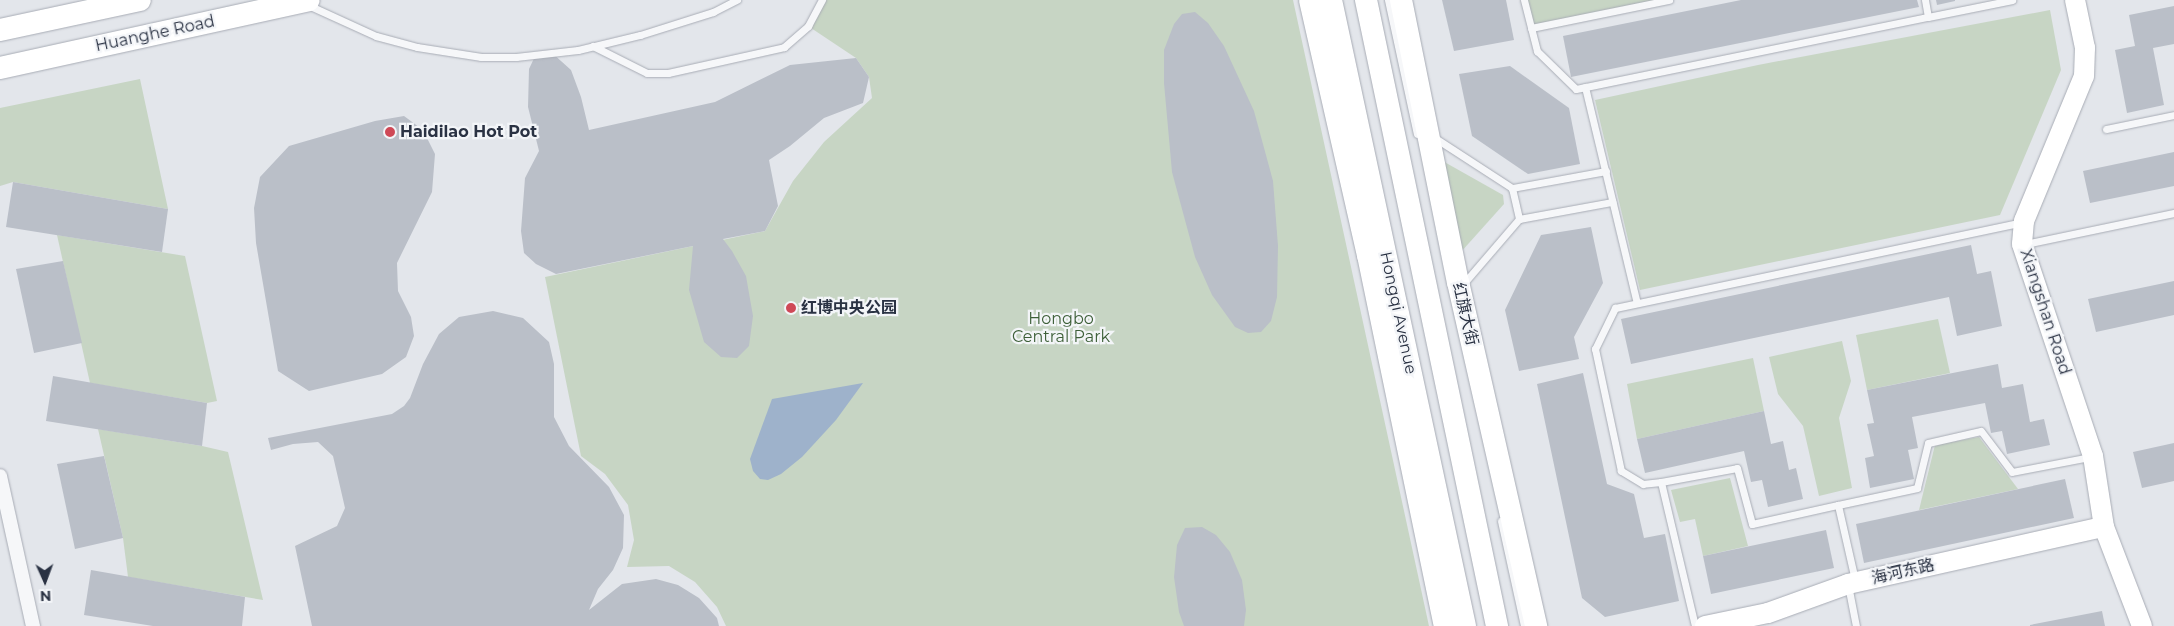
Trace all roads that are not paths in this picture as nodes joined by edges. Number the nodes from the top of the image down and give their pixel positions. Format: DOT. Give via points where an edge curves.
graph roads {
  1 [pos="140,0"];
  2 [pos="737,0"];
  3 [pos="822,0"];
  4 [pos="1310,0"];
  5 [pos="1331,0"];
  6 [pos="1366,0"];
  7 [pos="1388,0"];
  8 [pos="1401,0"];
  9 [pos="1524,0"];
  10 [pos="1669,0"];
  11 [pos="1925,0"];
  12 [pos="2012,0"];
  13 [pos="2075,0"];
  14 [pos="305,1"];
  15 [pos="1928,17"];
  16 [pos="1531,28"];
  17 [pos="0,30"];
  18 [pos="593,46"];
  19 [pos="0,68"];
  20 [pos="1585,87"];
  21 [pos="2174,115"];
  22 [pos="2106,129"];
  23 [pos="1420,134"];
  24 [pos="1606,171"];
  25 [pos="1512,188"];
  26 [pos="1612,202"];
  27 [pos="2174,213"];
  28 [pos="1519,219"];
  29 [pos="2024,221"];
  30 [pos="2022,244"];
  31 [pos="1455,292"];
  32 [pos="1637,303"];
  33 [pos="2093,456"];
  34 [pos="0,476"];
  35 [pos="1661,482"];
  36 [pos="1838,505"];
  37 [pos="1498,510"];
  38 [pos="2104,526"];
  39 [pos="1852,584"];
  40 [pos="33,626"];
  41 [pos="1445,626"];
  42 [pos="1465,626"];
  43 [pos="1497,626"];
  44 [pos="1524,626"];
  45 [pos="1536,626"];
  46 [pos="1695,626"];
  47 [pos="1705,626"];
  48 [pos="1856,626"];
  49 [pos="2142,626"];
  1 -- 17 [label="main road"];
  2 -- 18 [label="lane" via="713,12"];
  3 -- 18 [label="lane" via="808,26 784,47 668,73 646,73"];
  4 -- 41 [label="main road" via="1368,255"];
  5 -- 42 [label="main road, Hongqi Avenue"];
  6 -- 43 [label="main road, Hongqi Avenue"];
  7 -- 23 [label="lane"];
  8 -- 23 [label="main road, 红旗大街"];
  9 -- 16 [label="lane"];
  10 -- 16 [label="lane"];
  11 -- 15 [label="lane"];
  12 -- 15 [label="lane"];
  13 -- 29 [label="street, Xiangshan Road" via="2085,48 2084,76"];
  14 -- 18 [label="lane" via="376,36 417,47 481,57 516,57"];
  14 -- 19 [label="main road, Huanghe Road"];
  15 -- 20 [label="lane"];
  16 -- 20 [label="lane" via="1537,51 1576,89"];
  20 -- 24 [label="lane"];
  21 -- 22 [label="lane"];
  23 -- 25 [label="lane"];
  23 -- 31 [label="main road, 红旗大街"];
  24 -- 25 [label="lane"];
  24 -- 26 [label="lane"];
  25 -- 28 [label="lane"];
  26 -- 28 [label="lane"];
  26 -- 32 [label="lane"];
  27 -- 30 [label="lane"];
  28 -- 31 [label="lane"];
  29 -- 30 [label="street, Xiangshan Road"];
  29 -- 32 [label="lane"];
  30 -- 33 [label="street, Xiangshan Road"];
  31 -- 45 [label="main road, 红旗大街"];
  32 -- 35 [label="lane" via="1615,308 1594,349 1622,471 1643,484"];
  33 -- 36 [label="lane" via="2012,472 1981,431 1928,443 1917,488"];
  33 -- 38 [label="street, Xiangshan Road"];
  34 -- 40 [label="street"];
  35 -- 36 [label="lane" via="1737,468 1752,524"];
  35 -- 46 [label="lane"];
  36 -- 39 [label="lane"];
  37 -- 44 [label="lane"];
  38 -- 39 [label="street, 海河东路"];
  38 -- 49 [label="street, Xiangshan Road"];
  39 -- 47 [label="street, 海河东路" via="1768,613"];
  39 -- 48 [label="lane"];
}
